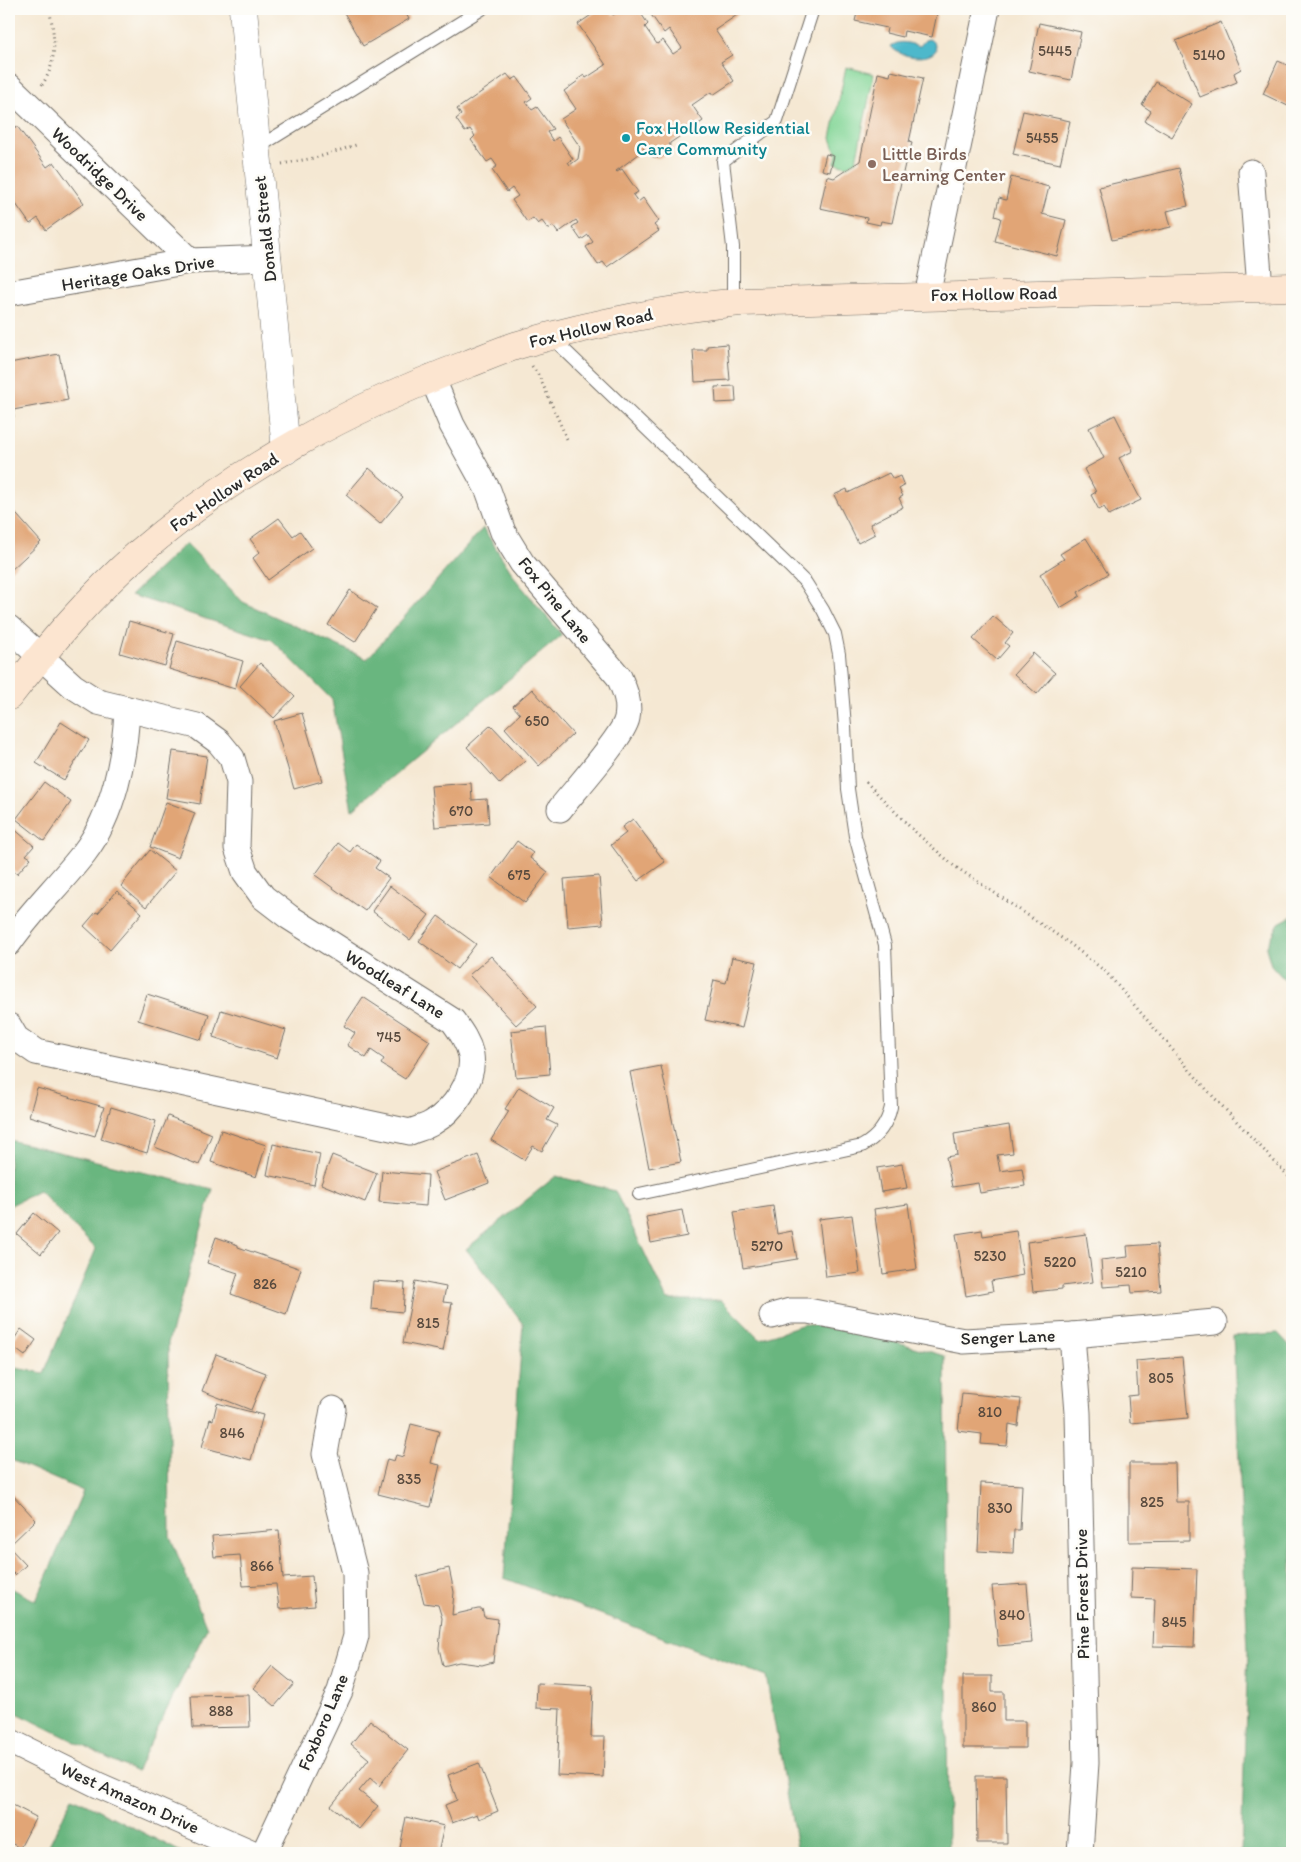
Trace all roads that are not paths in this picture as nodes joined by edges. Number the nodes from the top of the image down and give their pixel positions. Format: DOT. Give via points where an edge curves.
graph roads {
  1 [pos="244,9"];
  2 [pos="482,9"];
  3 [pos="813,9"];
  4 [pos="987,9"];
  5 [pos="9,86"];
  6 [pos="258,157"];
  7 [pos="1251,172"];
  8 [pos="268,258"];
  9 [pos="190,261"];
  10 [pos="1292,287"];
  11 [pos="1260,288"];
  12 [pos="9,293"];
  13 [pos="927,296"];
  14 [pos="733,302"];
  15 [pos="550,336"];
  16 [pos="432,377"];
  17 [pos="286,450"];
  18 [pos="9,628"];
  19 [pos="41,655"];
  20 [pos="9,696"];
  21 [pos="127,709"];
  22 [pos="560,809"];
  23 [pos="9,943"];
  24 [pos="9,1026"];
  25 [pos="639,1194"];
  26 [pos="772,1316"];
  27 [pos="1215,1322"];
  28 [pos="1072,1335"];
  29 [pos="332,1409"];
  30 [pos="9,1741"];
  31 [pos="253,1853"];
  32 [pos="264,1853"];
  33 [pos="1080,1853"];
  1 -- 6 [label="street, Donald Street"];
  2 -- 6 [label="lane"];
  3 -- 14 [label="lane" via="777,120 723,161 733,247"];
  4 -- 13 [label="street"];
  5 -- 9 [label="street, Woodridge Drive"];
  6 -- 8 [label="street, Donald Street"];
  7 -- 11 [label="street"];
  8 -- 9 [label="street, Heritage Oaks Drive"];
  8 -- 17 [label="street, Donald Street"];
  9 -- 12 [label="street, Heritage Oaks Drive"];
  10 -- 11 [label="main road, Fox Hollow Road"];
  11 -- 13 [label="main road, Fox Hollow Road"];
  13 -- 14 [label="main road, Fox Hollow Road"];
  14 -- 15 [label="main road, Fox Hollow Road" via="651,313"];
  15 -- 16 [label="main road, Fox Hollow Road"];
  15 -- 25 [label="lane" via="806,583 823,610 835,634 839,654 848,789 855,836 885,945 891,1107 888,1120 871,1140 862,1146"];
  16 -- 17 [label="main road, Fox Hollow Road" via="358,410"];
  16 -- 22 [label="street, Fox Pine Lane" via="452,425 488,490 502,532 522,563 619,677 628,700 627,720 615,740"];
  17 -- 19 [label="main road, Fox Hollow Road" via="234,481 139,554"];
  18 -- 19 [label="street, Woodleaf Lane"];
  19 -- 20 [label="main road, Fox Hollow Road"];
  19 -- 21 [label="street, Woodleaf Lane" via="73,686 98,702"];
  21 -- 23 [label="street" via="126,733 112,799 101,826 85,852"];
  21 -- 24 [label="street, Woodleaf Lane" via="197,726 219,742 232,758 239,782 238,848 245,872 263,896 289,917 453,1021 465,1038 471,1057 468,1080 462,1094 448,1111 432,1123 410,1132 36,1052 16,1038"];
  26 -- 28 [label="street, Senger Lane" via="808,1311 964,1341"];
  27 -- 28 [label="street, Senger Lane"];
  28 -- 33 [label="street, Pine Forest Drive" via="1078,1413 1086,1753"];
  29 -- 32 [label="street, Foxboro Lane" via="325,1454 355,1573 356,1636 340,1691"];
  30 -- 31 [label="street, West Amazon Drive" via="98,1785"];
}
